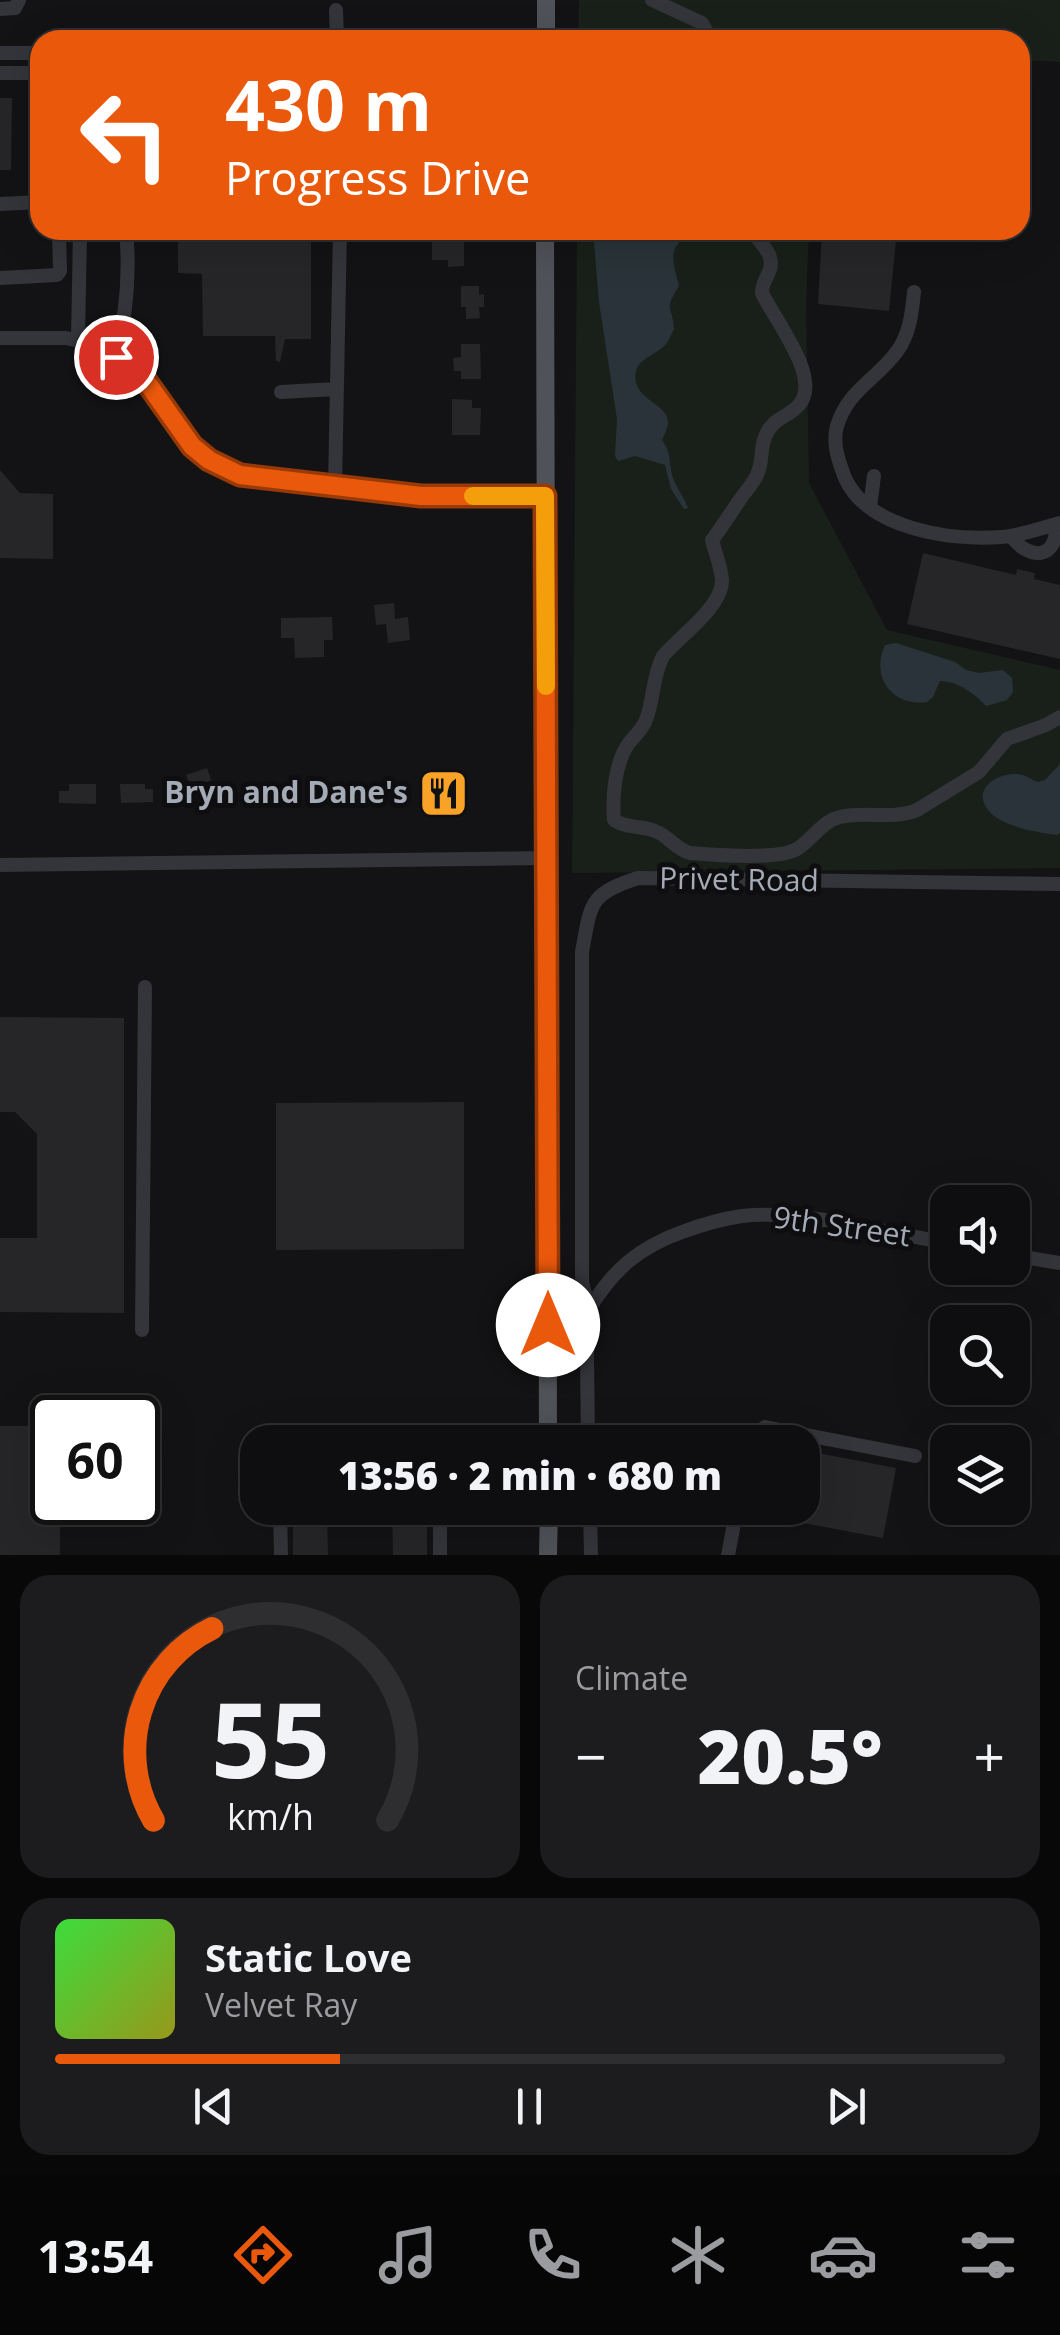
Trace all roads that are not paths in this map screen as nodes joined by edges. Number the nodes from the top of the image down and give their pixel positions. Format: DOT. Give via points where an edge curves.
graph roads {
  1 [pos="18,0"];
  2 [pos="546,0"];
  3 [pos="652,0"];
  4 [pos="0,9"];
  5 [pos="336,10"];
  6 [pos="337,30"];
  7 [pos="546,30"];
  8 [pos="706,30"];
  9 [pos="0,53"];
  10 [pos="30,53"];
  11 [pos="0,73"];
  12 [pos="30,73"];
  13 [pos="30,202"];
  14 [pos="0,204"];
  15 [pos="59,240"];
  16 [pos="80,240"];
  17 [pos="127,240"];
  18 [pos="340,240"];
  19 [pos="545,240"];
  20 [pos="759,240"];
  21 [pos="0,278"];
  22 [pos="914,292"];
  23 [pos="0,338"];
  24 [pos="78,341"];
  25 [pos="116,357"];
  26 [pos="336,390"];
  27 [pos="281,392"];
  28 [pos="874,476"];
  29 [pos="334,486"];
  30 [pos="545,496"];
  31 [pos="870,508"];
  32 [pos="1058,524"];
  33 [pos="1011,536"];
  34 [pos="1060,717"];
  35 [pos="547,858"];
  36 [pos="0,865"];
  37 [pos="1060,884"];
  38 [pos="145,988"];
  39 [pos="930,1240"];
  40 [pos="1030,1258"];
  41 [pos="1060,1263"];
  42 [pos="589,1308"];
  43 [pos="142,1330"];
  44 [pos="548,1425"];
  45 [pos="588,1425"];
  46 [pos="820,1438"];
  47 [pos="915,1456"];
  48 [pos="281,1525"];
  49 [pos="440,1525"];
  50 [pos="548,1525"];
  51 [pos="590,1525"];
  52 [pos="734,1525"];
  53 [pos="282,1555"];
  54 [pos="440,1555"];
  55 [pos="548,1555"];
  56 [pos="591,1555"];
  57 [pos="728,1555"];
  1 -- 4 [label="street" via="15,8"];
  2 -- 7 [label="main road"];
  3 -- 8 [label="street"];
  5 -- 6 [label="street"];
  9 -- 10 [label="street"];
  11 -- 12 [label="street"];
  13 -- 14 [label="street"];
  15 -- 21 [label="street" via="58,275"];
  16 -- 24 [label="street"];
  17 -- 25 [label="street" via="125,322"];
  18 -- 26 [label="street"];
  19 -- 30 [label="main road"];
  20 -- 34 [label="street" via="771,258 762,293 794,349 805,392 795,410 772,424 757,475 712,540 721,592 658,666 644,727 622,754 614,820 655,831 690,853 795,851 835,818 917,810 979,772 1008,739"];
  22 -- 31 [label="street" via="899,349 847,402 836,430 837,459 850,488"];
  23 -- 24 [label="street"];
  24 -- 25 [label="street"];
  25 -- 29 [label="street" via="141,374 209,460 240,475"];
  26 -- 27 [label="street"];
  26 -- 29 [label="street"];
  28 -- 31 [label="street"];
  29 -- 30 [label="street" via="421,496"];
  30 -- 35 [label="main road"];
  31 -- 33 [label="street" via="910,528 964,538"];
  32 -- 33 [label="street"];
  32 -- 33 [label="street" via="1053,545 1038,554"];
  35 -- 36 [label="street"];
  35 -- 44 [label="main road"];
  37 -- 42 [label="street, Privet Road" via="638,878 608,888 590,910 582,952 582,1282"];
  38 -- 43 [label="street"];
  39 -- 42 [label="street, 9th Street" via="803,1218 741,1216 644,1248"];
  40 -- 41 [label="street"];
  42 -- 45 [label="street, Privet Road"];
  46 -- 47 [label="street"];
  48 -- 53 [label="street"];
  49 -- 54 [label="street"];
  50 -- 55 [label="main road"];
  51 -- 56 [label="street"];
  52 -- 57 [label="street"];
}
